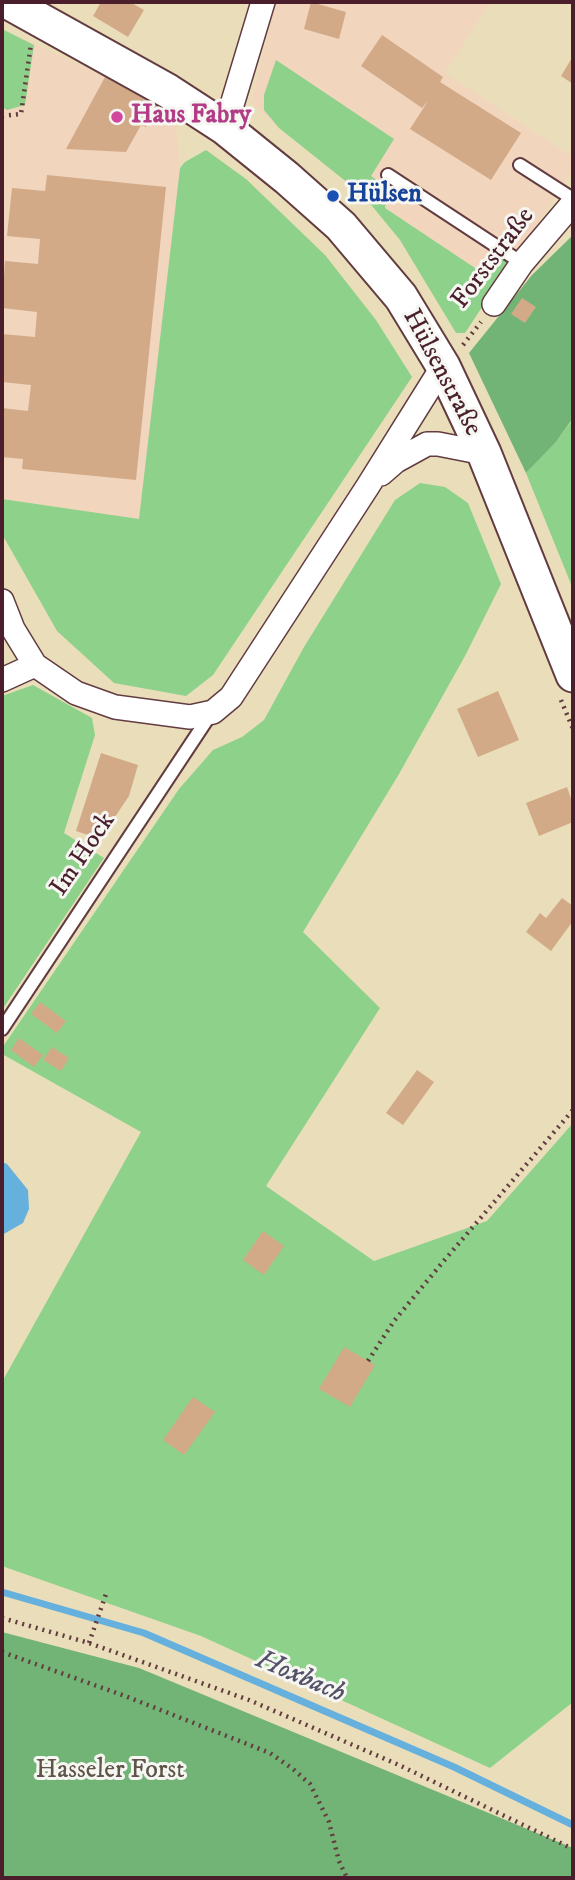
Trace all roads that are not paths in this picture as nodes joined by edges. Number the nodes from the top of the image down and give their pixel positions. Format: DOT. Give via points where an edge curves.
graph roads {
  1 [pos="8,2"];
  2 [pos="263,2"];
  3 [pos="225,128"];
  4 [pos="520,165"];
  5 [pos="388,176"];
  6 [pos="573,201"];
  7 [pos="522,264"];
  8 [pos="495,304"];
  9 [pos="451,357"];
  10 [pos="484,453"];
  11 [pos="368,486"];
  12 [pos="2,601"];
  13 [pos="35,665"];
  14 [pos="573,675"];
  15 [pos="2,680"];
  16 [pos="213,712"];
  17 [pos="2,1029"];
  1 -- 3 [label="main road, Hülsenstraße"];
  2 -- 3 [label="street"];
  3 -- 9 [label="main road, Hülsenstraße" via="341,226"];
  4 -- 6 [label="lane"];
  5 -- 7 [label="lane"];
  6 -- 7 [label="street, Forststraße"];
  7 -- 8 [label="street, Forststraße"];
  9 -- 10 [label="main road, Hülsenstraße"];
  9 -- 11 [label="street, Im Hock"];
  10 -- 11 [label="street, Im Hock" via="427,444 396,461"];
  10 -- 14 [label="main road, Hülsenstraße"];
  11 -- 16 [label="street, Im Hock" via="231,697"];
  12 -- 13 [label="street"];
  13 -- 15 [label="street"];
  13 -- 16 [label="street" via="76,693 115,707 190,717"];
  16 -- 17 [label="lane, Im Hock"];
}
